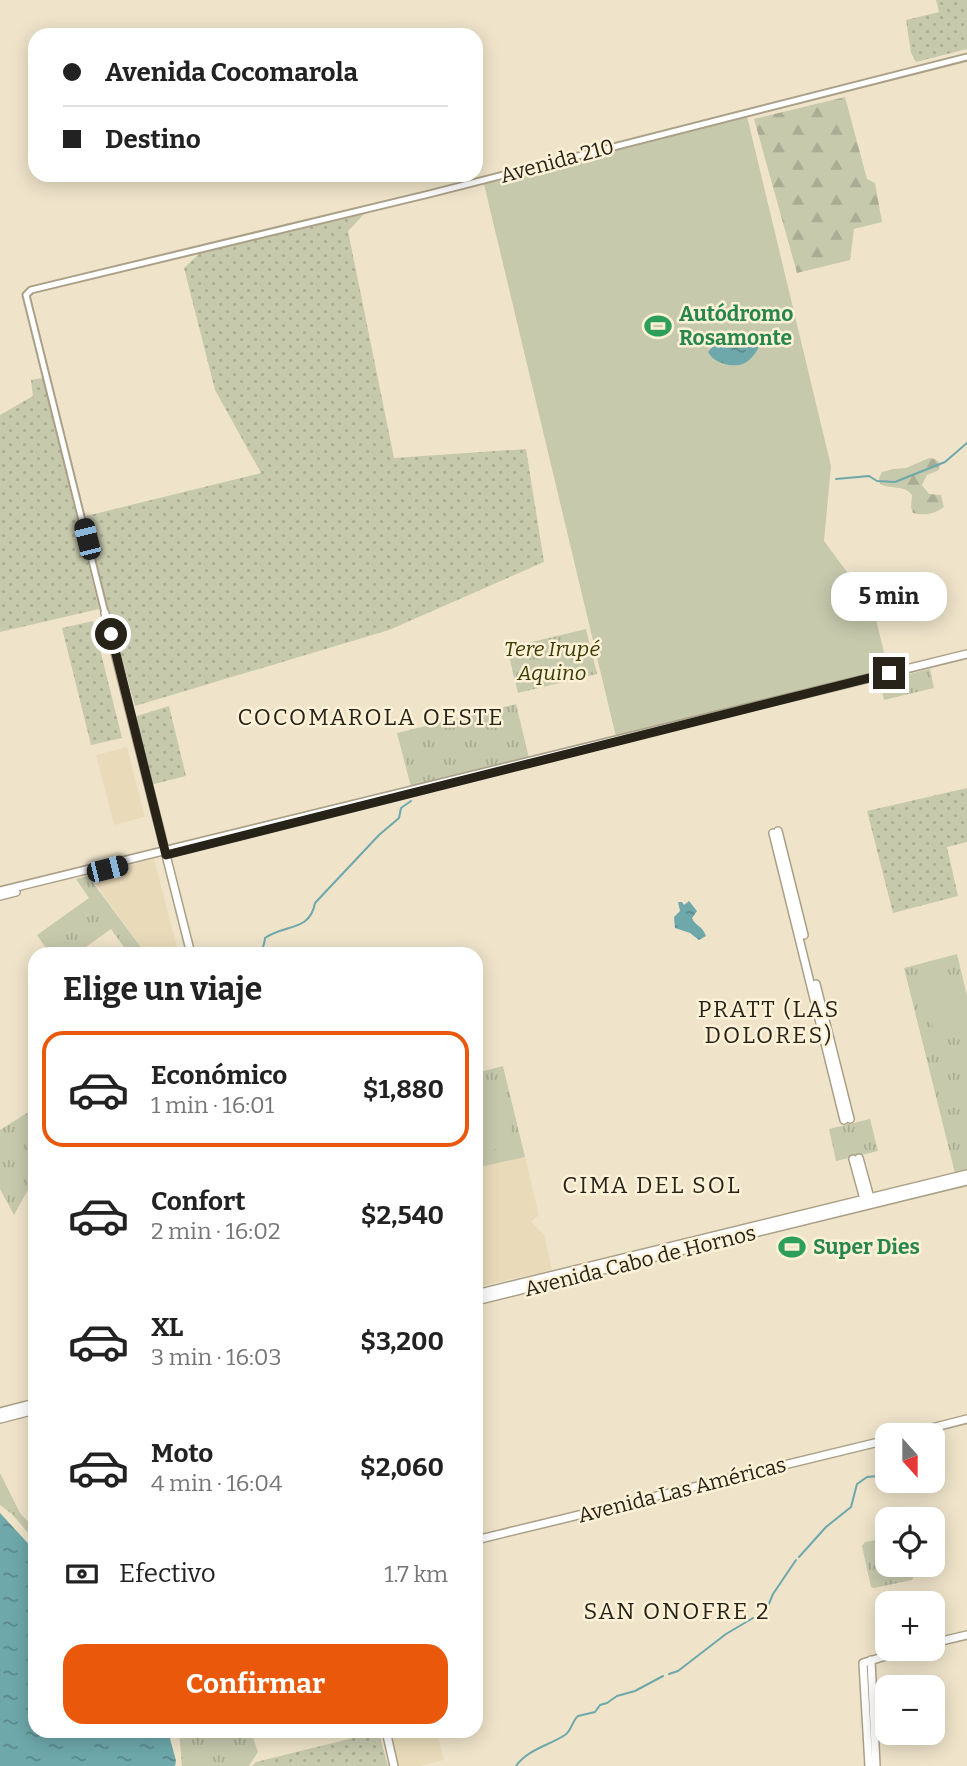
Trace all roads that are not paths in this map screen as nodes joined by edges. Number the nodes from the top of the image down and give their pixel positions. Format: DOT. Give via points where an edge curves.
graph roads {
  1 [pos="967,57"];
  2 [pos="483,180"];
  3 [pos="476,182"];
  4 [pos="105,613"];
  5 [pos="967,654"];
  6 [pos="776,832"];
  7 [pos="165,852"];
  8 [pos="0,893"];
  9 [pos="189,947"];
  10 [pos="847,1119"];
  11 [pos="856,1158"];
  12 [pos="967,1174"];
  13 [pos="967,1181"];
  14 [pos="867,1198"];
  15 [pos="483,1292"];
  16 [pos="483,1299"];
  17 [pos="28,1405"];
  18 [pos="0,1412"];
  19 [pos="28,1412"];
  20 [pos="0,1419"];
  21 [pos="967,1419"];
  22 [pos="945,1425"];
  23 [pos="875,1443"];
  24 [pos="483,1538"];
  25 [pos="967,1634"];
  26 [pos="945,1640"];
  27 [pos="875,1659"];
  28 [pos="867,1661"];
  29 [pos="388,1738"];
  30 [pos="394,1766"];
  31 [pos="869,1766"];
  32 [pos="876,1766"];
  1 -- 2 [label="street, Avenida 210"];
  3 -- 4 [label="street, Avenida 210" via="26,295"];
  4 -- 7 [label="main road"];
  5 -- 7 [label="main road"];
  6 -- 10 [label="main road"];
  7 -- 8 [label="main road"];
  7 -- 9 [label="main road"];
  11 -- 14 [label="main road"];
  12 -- 14 [label="main road, Avenida Cabo de Hornos"];
  13 -- 16 [label="main road, Avenida Cabo de Hornos"];
  14 -- 15 [label="main road, Avenida Cabo de Hornos"];
  17 -- 18 [label="main road"];
  19 -- 20 [label="main road"];
  21 -- 22 [label="main road"];
  23 -- 24 [label="main road, Avenida Las Américas"];
  25 -- 26 [label="main road"];
  27 -- 28 [label="main road"];
  28 -- 31 [label="main road"];
  28 -- 32 [label="main road"];
  29 -- 30 [label="main road"];
}
